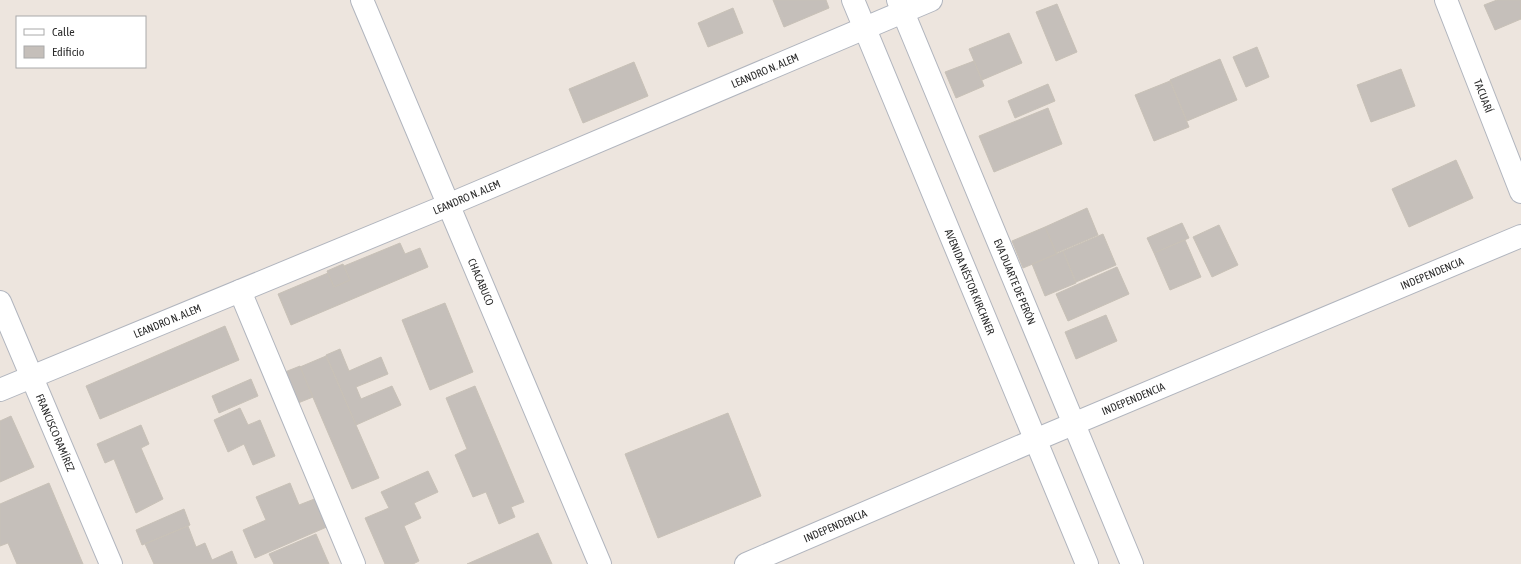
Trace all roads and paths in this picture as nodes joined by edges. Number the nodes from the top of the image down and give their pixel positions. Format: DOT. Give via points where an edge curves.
graph roads {
  1 [pos="362,0"];
  2 [pos="853,0"];
  3 [pos="931,0"];
  4 [pos="1446,0"];
  5 [pos="900,6"];
  6 [pos="864,28"];
  7 [pos="1521,192"];
  8 [pos="448,205"];
  9 [pos="1521,236"];
  10 [pos="240,291"];
  11 [pos="0,302"];
  12 [pos="32,377"];
  13 [pos="0,390"];
  14 [pos="1073,424"];
  15 [pos="1035,440"];
  16 [pos="111,564"];
  17 [pos="354,564"];
  18 [pos="600,564"];
  19 [pos="746,564"];
  20 [pos="1087,564"];
  21 [pos="1132,564"];
  1 -- 8 [label="street, CHACABUCO"];
  2 -- 6 [label="street, AVENIDA NÉSTOR KIRCHNER"];
  3 -- 5 [label="street, LEANDRO N. ALEM"];
  4 -- 7 [label="street, TACUARÍ"];
  5 -- 6 [label="street, LEANDRO N. ALEM"];
  5 -- 14 [label="street, EVA DUARTE DE PERÓN"];
  6 -- 8 [label="street, LEANDRO N. ALEM"];
  6 -- 15 [label="street, AVENIDA NÉSTOR KIRCHNER"];
  8 -- 10 [label="street, LEANDRO N. ALEM"];
  8 -- 18 [label="street, CHACABUCO"];
  9 -- 14 [label="street, INDEPENDENCIA"];
  10 -- 12 [label="street, LEANDRO N. ALEM"];
  10 -- 17 [label="street"];
  11 -- 12 [label="street, FRANCISCO RAMÍREZ"];
  12 -- 13 [label="street, LEANDRO N. ALEM"];
  12 -- 16 [label="street, FRANCISCO RAMÍREZ"];
  14 -- 15 [label="street, INDEPENDENCIA"];
  14 -- 21 [label="street, EVA DUARTE DE PERÓN"];
  15 -- 19 [label="street, INDEPENDENCIA"];
  15 -- 20 [label="street, AVENIDA NÉSTOR KIRCHNER"];
}
